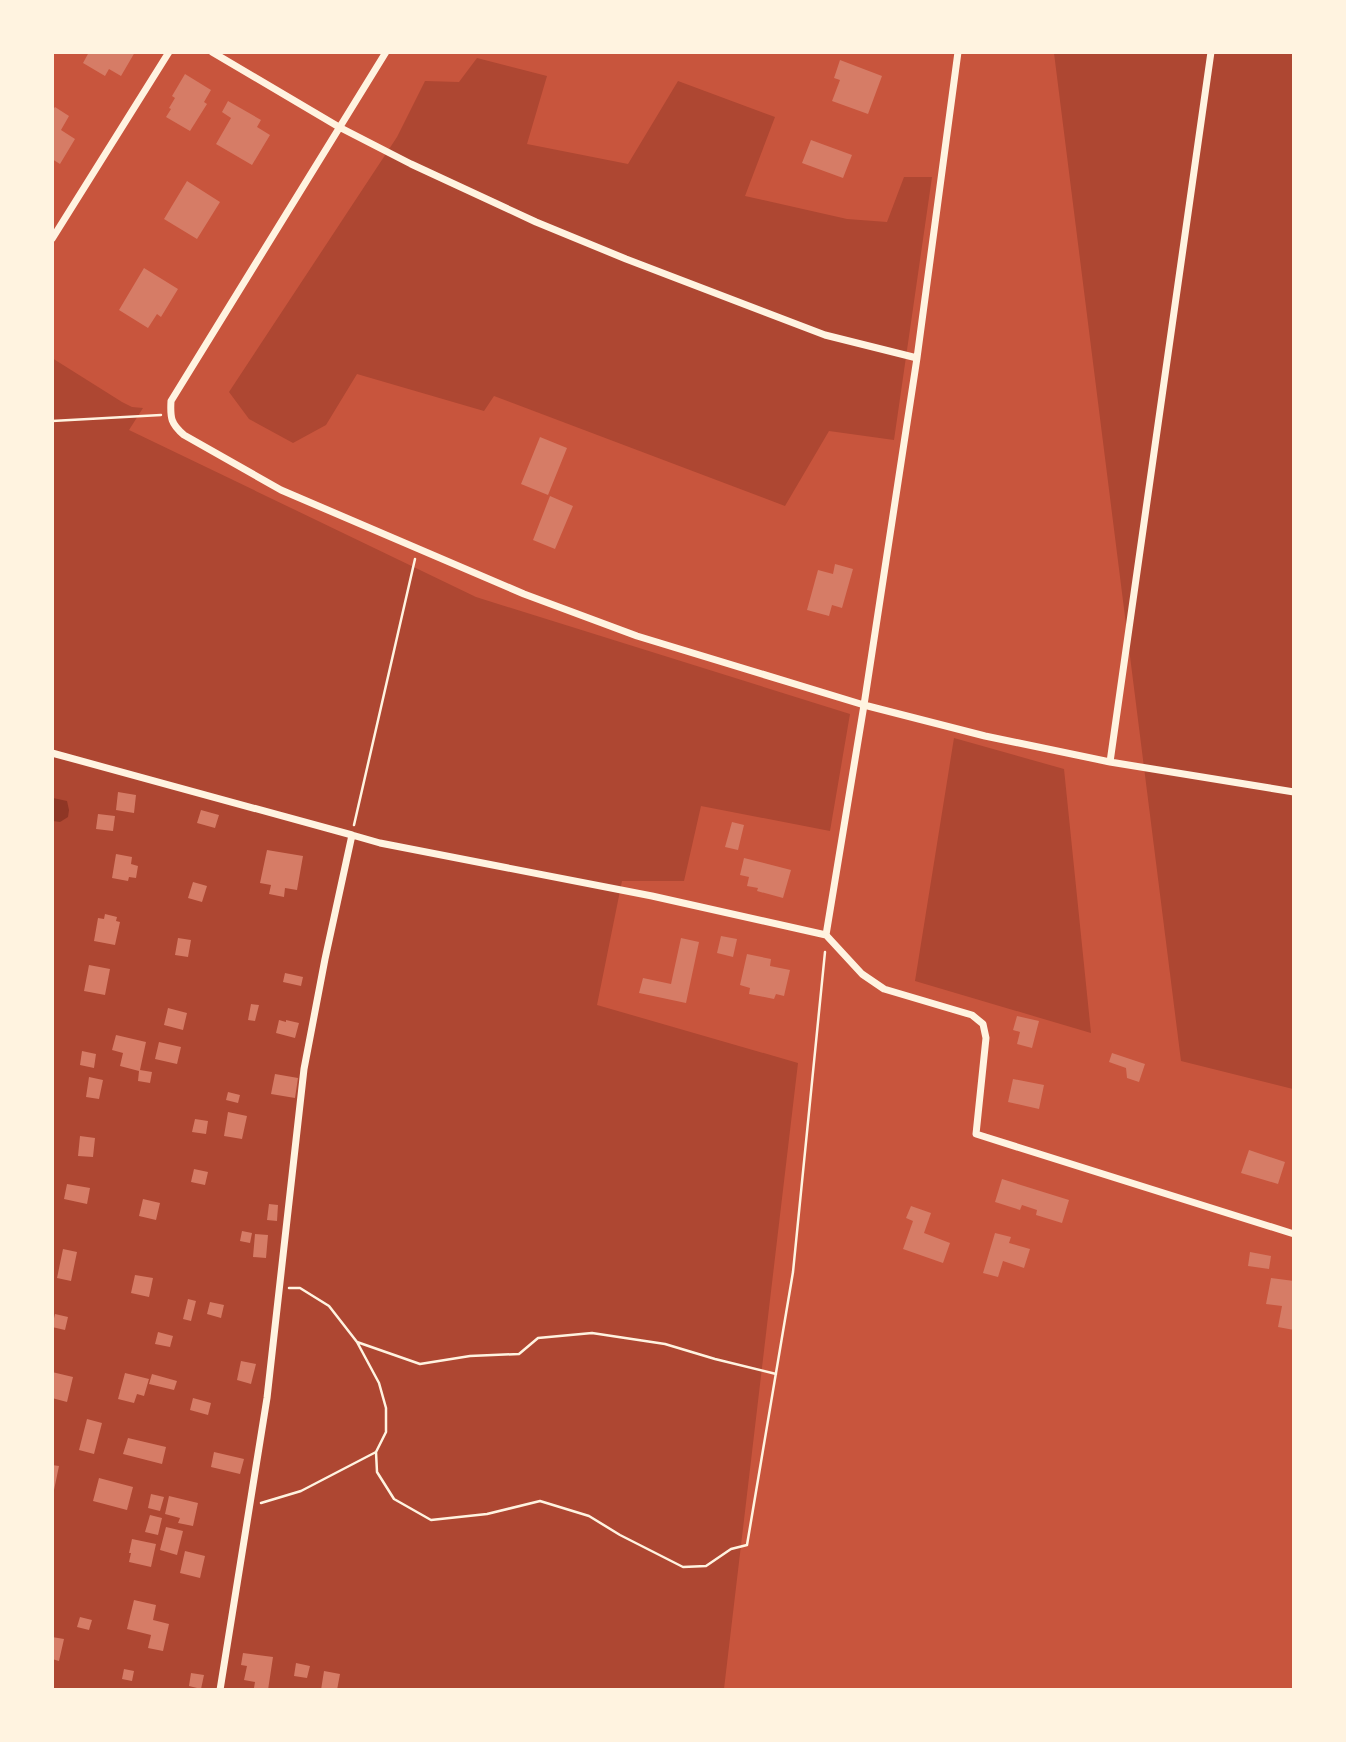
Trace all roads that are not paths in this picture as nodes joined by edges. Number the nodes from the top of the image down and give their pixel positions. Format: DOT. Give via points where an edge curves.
graph roads {
  1 [pos="169,52"];
  2 [pos="212,52"];
  3 [pos="386,52"];
  4 [pos="958,52"];
  5 [pos="1211,52"];
  6 [pos="339,127"];
  7 [pos="52,239"];
  8 [pos="917,358"];
  9 [pos="864,705"];
  10 [pos="52,753"];
  11 [pos="1111,762"];
  12 [pos="1293,792"];
  13 [pos="352,835"];
  14 [pos="826,935"];
  15 [pos="1293,1234"];
  16 [pos="220,1689"];
  1 -- 7 [label="street"];
  2 -- 6 [label="street"];
  3 -- 6 [label="street"];
  4 -- 8 [label="street"];
  5 -- 11 [label="street"];
  6 -- 8 [label="street" via="536,222 626,259 825,335"];
  6 -- 9 [label="street" via="171,401 174,426 281,490 524,594 637,636"];
  8 -- 9 [label="street"];
  9 -- 11 [label="street"];
  9 -- 14 [label="street"];
  10 -- 13 [label="street"];
  11 -- 12 [label="street"];
  13 -- 14 [label="street"];
  13 -- 16 [label="street" via="304,1069 267,1398"];
  14 -- 15 [label="street" via="862,974 884,989 972,1015 983,1024 986,1038 976,1134"];
}
